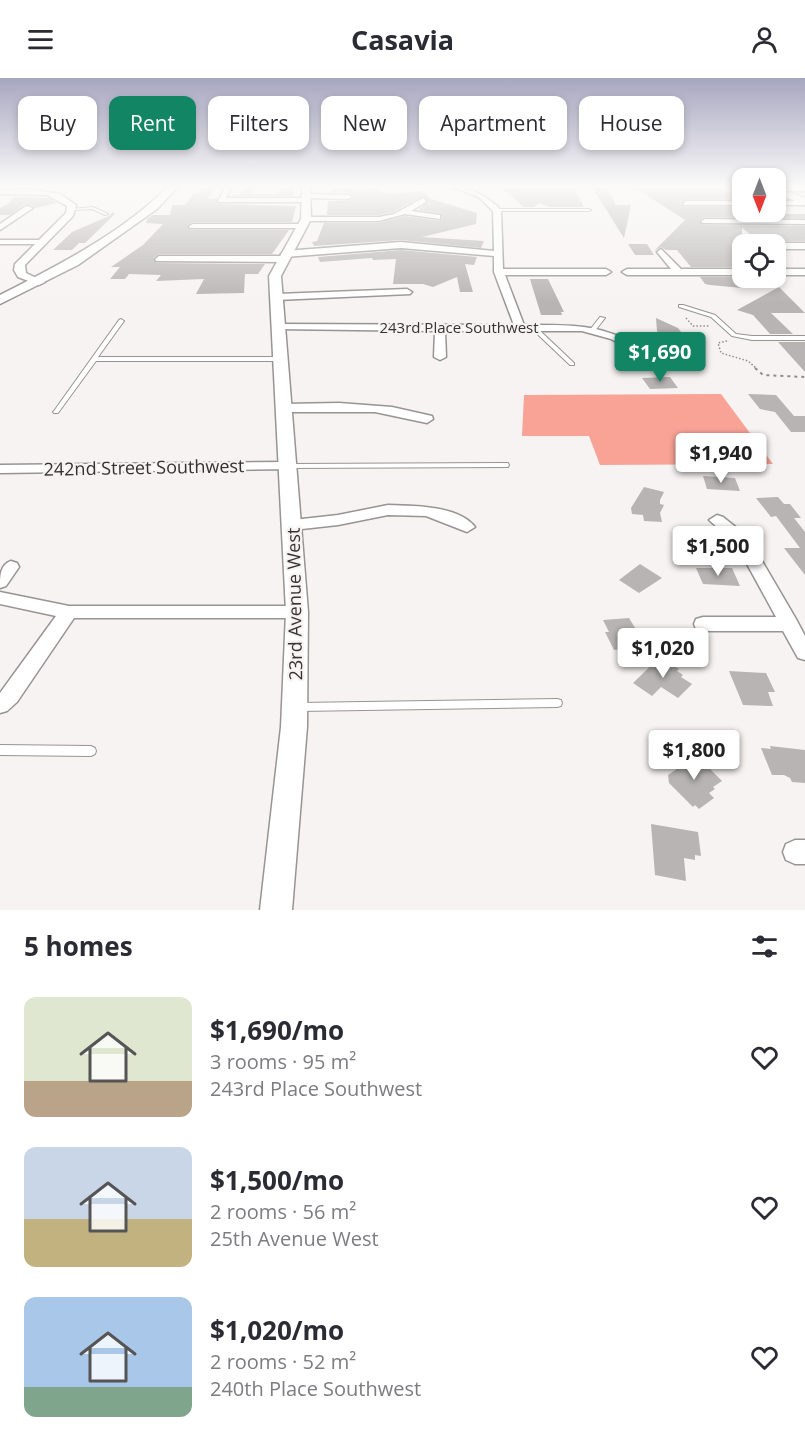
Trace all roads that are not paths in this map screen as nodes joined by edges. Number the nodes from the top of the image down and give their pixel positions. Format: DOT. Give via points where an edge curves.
graph roads {
  1 [pos="58,226"];
  2 [pos="126,226"];
  3 [pos="193,226"];
  4 [pos="198,226"];
  5 [pos="302,226"];
  6 [pos="499,226"];
  7 [pos="0,242"];
  8 [pos="42,242"];
  9 [pos="786,246"];
  10 [pos="793,246"];
  11 [pos="805,246"];
  12 [pos="661,252"];
  13 [pos="497,254"];
  14 [pos="283,257"];
  15 [pos="805,257"];
  16 [pos="159,259"];
  17 [pos="499,272"];
  18 [pos="606,272"];
  19 [pos="627,272"];
  20 [pos="678,272"];
  21 [pos="732,272"];
  22 [pos="786,272"];
  23 [pos="805,272"];
  24 [pos="39,282"];
  25 [pos="408,292"];
  26 [pos="277,297"];
  27 [pos="0,300"];
  28 [pos="681,306"];
  29 [pos="602,318"];
  30 [pos="121,321"];
  31 [pos="280,327"];
  32 [pos="440,327"];
  33 [pos="520,327"];
  34 [pos="533,327"];
  35 [pos="592,331"];
  36 [pos="805,338"];
  37 [pos="635,348"];
  38 [pos="440,357"];
  39 [pos="94,359"];
  40 [pos="282,359"];
  41 [pos="572,364"];
  42 [pos="285,408"];
  43 [pos="56,412"];
  44 [pos="427,419"];
  45 [pos="505,465"];
  46 [pos="289,466"];
  47 [pos="0,469"];
  48 [pos="717,520"];
  49 [pos="293,525"];
  50 [pos="467,527"];
  51 [pos="11,567"];
  52 [pos="0,582"];
  53 [pos="0,598"];
  54 [pos="69,612"];
  55 [pos="297,612"];
  56 [pos="703,624"];
  57 [pos="789,624"];
  58 [pos="805,653"];
  59 [pos="557,703"];
  60 [pos="0,705"];
  61 [pos="294,707"];
  62 [pos="0,750"];
  63 [pos="91,751"];
  64 [pos="276,910"];
  1 -- 8 [label="street"];
  2 -- 24 [label="main road"];
  3 -- 4 [label="street"];
  5 -- 14 [label="street"];
  6 -- 13 [label="street"];
  7 -- 8 [label="street"];
  8 -- 24 [label="street" via="20,264 19,270"];
  9 -- 10 [label="street"];
  10 -- 11 [label="street"];
  10 -- 15 [label="street"];
  12 -- 20 [label="street"];
  13 -- 14 [label="street" via="401,245"];
  13 -- 17 [label="street"];
  14 -- 16 [label="street"];
  14 -- 26 [label="street, 23rd Avenue West" via="275,276"];
  17 -- 18 [label="street"];
  17 -- 33 [label="street"];
  19 -- 20 [label="street"];
  20 -- 21 [label="street"];
  22 -- 23 [label="street"];
  24 -- 27 [label="main road"];
  25 -- 26 [label="street"];
  26 -- 31 [label="street, 23rd Avenue West"];
  28 -- 36 [label="lane" via="713,316 734,335"];
  29 -- 35 [label="lane"];
  30 -- 39 [label="lane"];
  31 -- 32 [label="street, 243rd Place Southwest"];
  31 -- 40 [label="street, 23rd Avenue West"];
  32 -- 33 [label="street, 243rd Place Southwest"];
  32 -- 38 [label="street"];
  33 -- 34 [label="street, 243rd Place Southwest"];
  34 -- 35 [label="street, 243rd Place Southwest"];
  34 -- 41 [label="lane"];
  35 -- 37 [label="street, 243rd Place Southwest" via="615,336"];
  39 -- 40 [label="lane"];
  39 -- 43 [label="lane"];
  40 -- 42 [label="street, 23rd Avenue West"];
  42 -- 44 [label="street" via="393,409"];
  42 -- 46 [label="street, 23rd Avenue West"];
  45 -- 46 [label="lane"];
  46 -- 47 [label="street, 242nd Street Southwest"];
  46 -- 49 [label="street, 23rd Avenue West"];
  48 -- 57 [label="street" via="742,541"];
  49 -- 50 [label="street" via="388,510 427,511"];
  49 -- 55 [label="street, 23rd Avenue West"];
  51 -- 52 [label="street"];
  53 -- 54 [label="street"];
  54 -- 55 [label="street"];
  54 -- 60 [label="street"];
  55 -- 61 [label="street, 23rd Avenue West"];
  56 -- 57 [label="street"];
  57 -- 58 [label="street"];
  59 -- 61 [label="lane"];
  61 -- 64 [label="street, 23rd Avenue West"];
  62 -- 63 [label="lane"];
}
